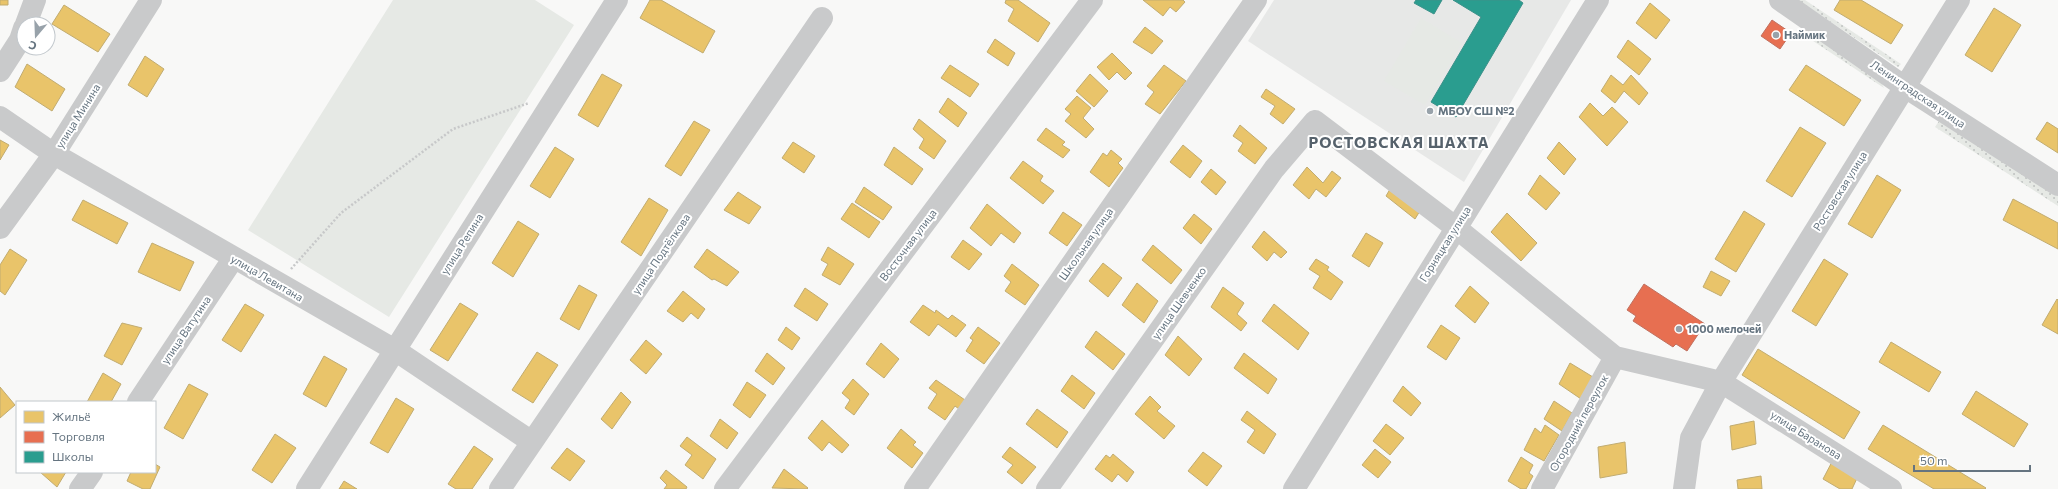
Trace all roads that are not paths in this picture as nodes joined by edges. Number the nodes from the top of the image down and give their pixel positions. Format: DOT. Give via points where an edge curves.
graph roads {
  1 [pos="35,0"];
  2 [pos="151,0"];
  3 [pos="617,0"];
  4 [pos="1092,0"];
  5 [pos="1256,0"];
  6 [pos="1598,0"];
  7 [pos="1780,0"];
  8 [pos="1959,0"];
  9 [pos="29,16"];
  10 [pos="822,18"];
  11 [pos="16,46"];
  12 [pos="0,71"];
  13 [pos="1906,87"];
  14 [pos="0,117"];
  15 [pos="54,154"];
  16 [pos="2058,186"];
  17 [pos="1455,227"];
  18 [pos="0,228"];
  19 [pos="233,259"];
  20 [pos="395,350"];
  21 [pos="1615,357"];
  22 [pos="1721,382"];
  23 [pos="139,401"];
  24 [pos="532,442"];
  25 [pos="91,473"];
  26 [pos="80,489"];
  27 [pos="307,489"];
  28 [pos="500,489"];
  29 [pos="724,489"];
  30 [pos="915,489"];
  31 [pos="1047,489"];
  32 [pos="1294,489"];
  33 [pos="1542,489"];
  34 [pos="1684,489"];
  35 [pos="1891,489"];
  1 -- 9 [label="street"];
  2 -- 15 [label="street, улица Минина"];
  3 -- 20 [label="street, улица Репина"];
  4 -- 29 [label="street, Восточная улица"];
  5 -- 30 [label="street, Школьная улица"];
  6 -- 17 [label="street, Горняцкая улица"];
  7 -- 13 [label="street, Ленинградская улица"];
  8 -- 13 [label="street, Ростовская улица"];
  10 -- 24 [label="street, улица Подтёлкова"];
  11 -- 12 [label="street"];
  13 -- 16 [label="street, Ленинградская улица"];
  13 -- 22 [label="street, Ростовская улица"];
  14 -- 15 [label="street, улица Левитана"];
  15 -- 18 [label="street, улица Минина"];
  15 -- 19 [label="street, улица Левитана"];
  17 -- 21 [label="street"];
  17 -- 31 [label="street, улица Шевченко" via="1315,121 1274,169"];
  17 -- 32 [label="street, Горняцкая улица"];
  19 -- 20 [label="street, улица Левитана"];
  19 -- 23 [label="street, улица Ватутина"];
  20 -- 24 [label="street, улица Левитана"];
  20 -- 27 [label="street, улица Репина"];
  21 -- 22 [label="street, улица Баранова"];
  21 -- 33 [label="street, Огородний переулок"];
  22 -- 34 [label="street, Ростовская улица" via="1691,438"];
  22 -- 35 [label="street, улица Баранова"];
  24 -- 28 [label="street, улица Подтёлкова"];
  25 -- 26 [label="street"];
}
